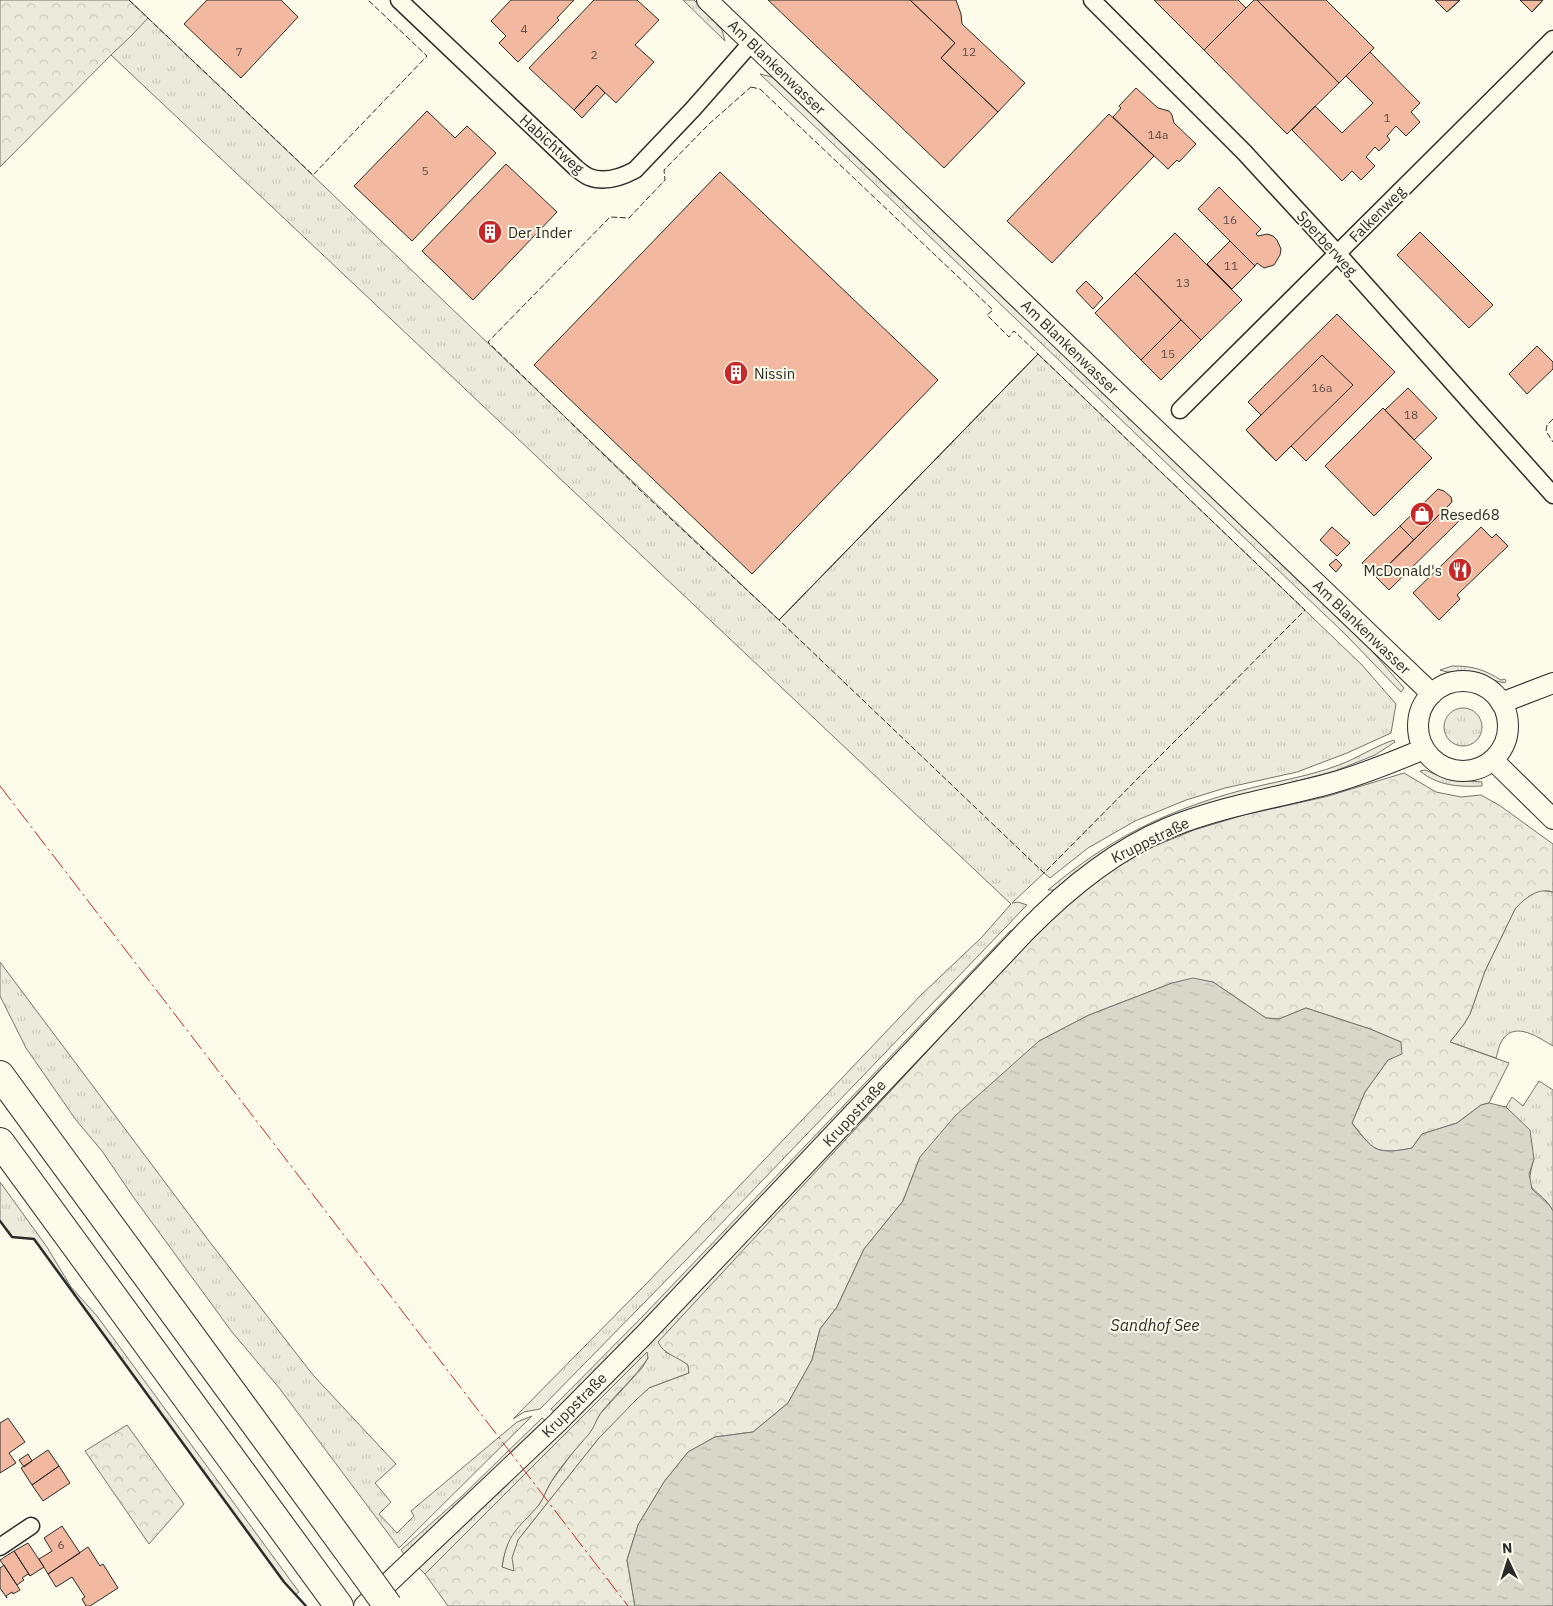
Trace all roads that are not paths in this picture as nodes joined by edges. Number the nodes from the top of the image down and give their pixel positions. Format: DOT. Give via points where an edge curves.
graph roads {
  1 [pos="399,0"];
  2 [pos="707,0"];
  3 [pos="1092,0"];
  4 [pos="1553,38"];
  5 [pos="752,42"];
  6 [pos="1337,253"];
  7 [pos="1180,410"];
  8 [pos="1553,495"];
  9 [pos="1553,683"];
  10 [pos="1432,694"];
  11 [pos="1501,703"];
  12 [pos="1424,749"];
  13 [pos="1493,760"];
  14 [pos="1553,819"];
  15 [pos="0,1075"];
  16 [pos="0,1142"];
  17 [pos="31,1526"];
  18 [pos="0,1547"];
  19 [pos="337,1603"];
  20 [pos="364,1606"];
  21 [pos="388,1606"];
  1 -- 5 [label="street, Habichtweg" via="576,168 590,177 604,179 625,176 635,170"];
  2 -- 5 [label="street, Am Blankenwasser"];
  3 -- 6 [label="street, Sperberweg" via="1223,131"];
  4 -- 6 [label="street, Falkenweg"];
  5 -- 10 [label="street, Am Blankenwasser"];
  6 -- 7 [label="street, Falkenweg"];
  6 -- 8 [label="street, Sperberweg"];
  9 -- 11 [label="street"];
  10 -- 11 [label="street" via="1443,686 1470,682 1494,693"];
  10 -- 12 [label="street" via="1423,706 1419,720 1419,735"];
  11 -- 13 [label="street" via="1508,732 1504,746"];
  12 -- 13 [label="street" via="1433,760 1457,771 1471,770"];
  12 -- 20 [label="street, Kruppstraße" via="1345,779 1231,807 1174,826 1137,843 1078,883 1025,932 645,1334 557,1423"];
  13 -- 14 [label="street"];
  15 -- 21 [label="highway, bridge"];
  16 -- 19 [label="highway"];
  17 -- 18 [label="street"];
}
